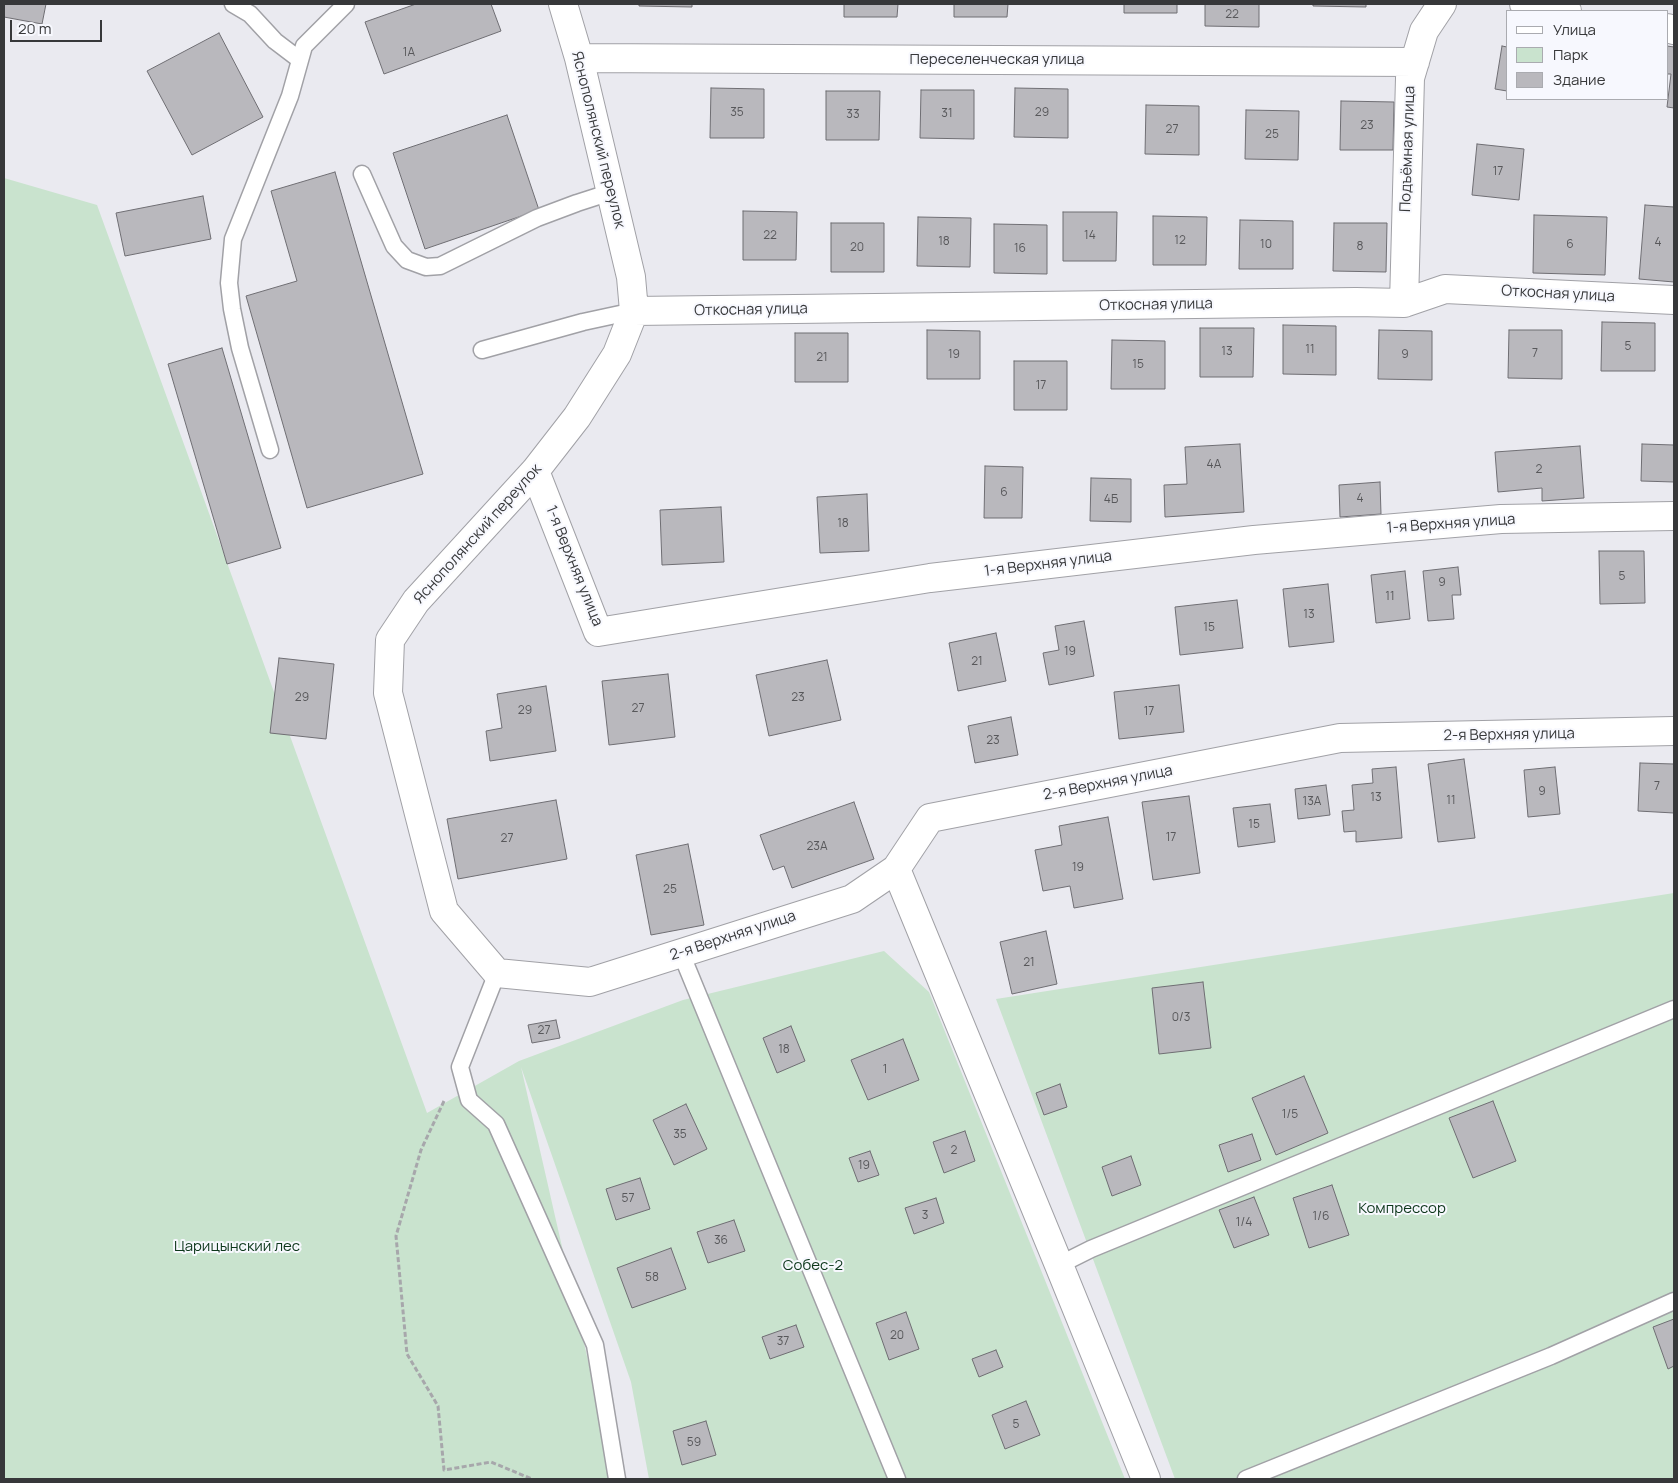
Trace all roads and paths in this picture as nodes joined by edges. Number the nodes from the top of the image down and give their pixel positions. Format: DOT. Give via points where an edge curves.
graph roads {
  1 [pos="233,4"];
  2 [pos="346,4"];
  3 [pos="562,4"];
  4 [pos="1442,4"];
  5 [pos="1524,4"];
  6 [pos="1562,10"];
  7 [pos="579,58"];
  8 [pos="300,60"];
  9 [pos="1414,62"];
  10 [pos="362,174"];
  11 [pos="611,192"];
  12 [pos="1674,300"];
  13 [pos="1404,302"];
  14 [pos="634,312"];
  15 [pos="482,350"];
  16 [pos="270,450"];
  17 [pos="535,471"];
  18 [pos="1674,516"];
  19 [pos="1674,732"];
  20 [pos="896,868"];
  21 [pos="681,953"];
  22 [pos="497,973"];
  23 [pos="1674,1009"];
  24 [pos="460,1067"];
  25 [pos="1060,1265"];
  26 [pos="1674,1302"];
  27 [pos="532,1479"];
  28 [pos="617,1479"];
  29 [pos="897,1479"];
  30 [pos="1146,1479"];
  31 [pos="1246,1479"];
  1 -- 8 [label="lane" via="250,14 275,41"];
  2 -- 8 [label="lane" via="304,46"];
  3 -- 7 [label="street, Яснополянский переулок"];
  4 -- 9 [label="street, Подъёмная улица" via="1424,31"];
  5 -- 6 [label="street"];
  7 -- 9 [label="street, Переселенческая улица"];
  7 -- 11 [label="street, Яснополянский переулок"];
  8 -- 16 [label="lane" via="290,96 233,239 229,282 240,348"];
  9 -- 13 [label="street, Подъёмная улица" via="1410,78"];
  10 -- 11 [label="lane" via="394,246 407,260 426,267 440,266 536,218"];
  11 -- 14 [label="street, Яснополянский переулок" via="631,277"];
  12 -- 13 [label="street, Откосная улица" via="1445,288"];
  13 -- 14 [label="street, Откосная улица"];
  14 -- 15 [label="lane" via="583,322"];
  14 -- 17 [label="street, Яснополянский переулок" via="617,354 577,417"];
  17 -- 18 [label="street, 1-я Верхняя улица" via="598,632 930,578 1254,540 1501,519"];
  17 -- 22 [label="street, Яснополянский переулок" via="416,601 390,640 388,693 444,911"];
  19 -- 20 [label="street, 2-я Верхняя улица" via="1340,738 930,818"];
  20 -- 21 [label="street, 2-я Верхняя улица" via="852,899"];
  20 -- 25 [label="street"];
  21 -- 22 [label="street, 2-я Верхняя улица" via="590,982"];
  21 -- 29 [label="lane"];
  22 -- 24 [label="lane"];
  23 -- 25 [label="lane" via="1090,1249"];
  24 -- 27 [label="path" via="421,1150 396,1236 407,1354 438,1406 444,1470 491,1462"];
  24 -- 28 [label="lane" via="469,1100 496,1124 594,1345"];
  25 -- 30 [label="street"];
  26 -- 31 [label="lane" via="1551,1356"];
}
